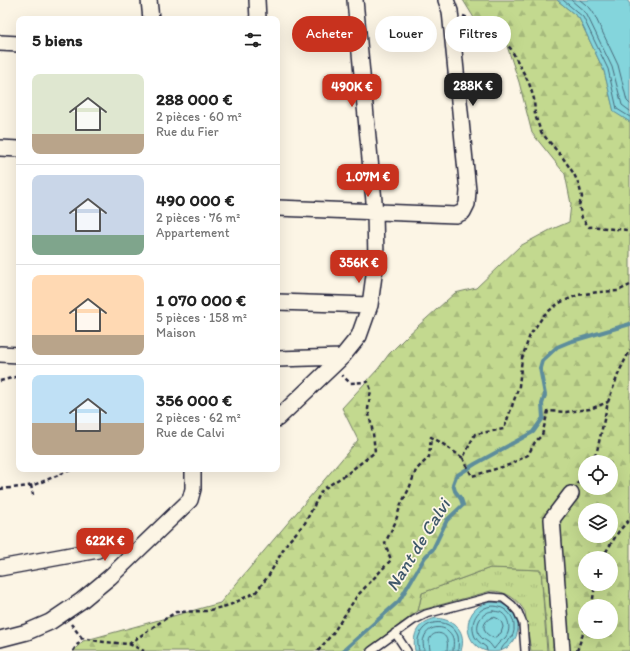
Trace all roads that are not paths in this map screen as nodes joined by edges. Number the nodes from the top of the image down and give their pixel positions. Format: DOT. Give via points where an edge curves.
graph roads {
  1 [pos="149,0"];
  2 [pos="256,0"];
  3 [pos="355,0"];
  4 [pos="448,6"];
  5 [pos="151,16"];
  6 [pos="258,16"];
  7 [pos="0,43"];
  8 [pos="16,44"];
  9 [pos="0,148"];
  10 [pos="16,149"];
  11 [pos="280,206"];
  12 [pos="376,212"];
  13 [pos="280,302"];
  14 [pos="370,305"];
  15 [pos="0,354"];
  16 [pos="16,355"];
  17 [pos="280,359"];
  18 [pos="338,362"];
  19 [pos="280,416"];
  20 [pos="193,472"];
  21 [pos="571,494"];
  22 [pos="98,550"];
  23 [pos="0,568"];
  24 [pos="395,633"];
  25 [pos="0,639"];
  26 [pos="371,651"];
  27 [pos="407,651"];
  28 [pos="525,651"];
  29 [pos="562,651"];
  1 -- 5 [label="street"];
  2 -- 6 [label="street"];
  3 -- 12 [label="street"];
  4 -- 12 [label="street" via="468,191 467,204 463,212 456,215"];
  7 -- 8 [label="street"];
  9 -- 10 [label="street"];
  11 -- 12 [label="street"];
  12 -- 14 [label="street" via="376,260"];
  13 -- 14 [label="street"];
  14 -- 18 [label="street" via="359,336"];
  15 -- 16 [label="street"];
  17 -- 18 [label="street"];
  18 -- 19 [label="street"];
  20 -- 25 [label="street" via="190,500 110,577 81,602 50,622 27,632"];
  21 -- 29 [label="street" via="552,519"];
  22 -- 23 [label="street"];
  24 -- 26 [label="lane"];
  24 -- 27 [label="lane"];
  24 -- 28 [label="lane" via="426,614 490,597 502,598 512,604 518,612 523,624"];
}
